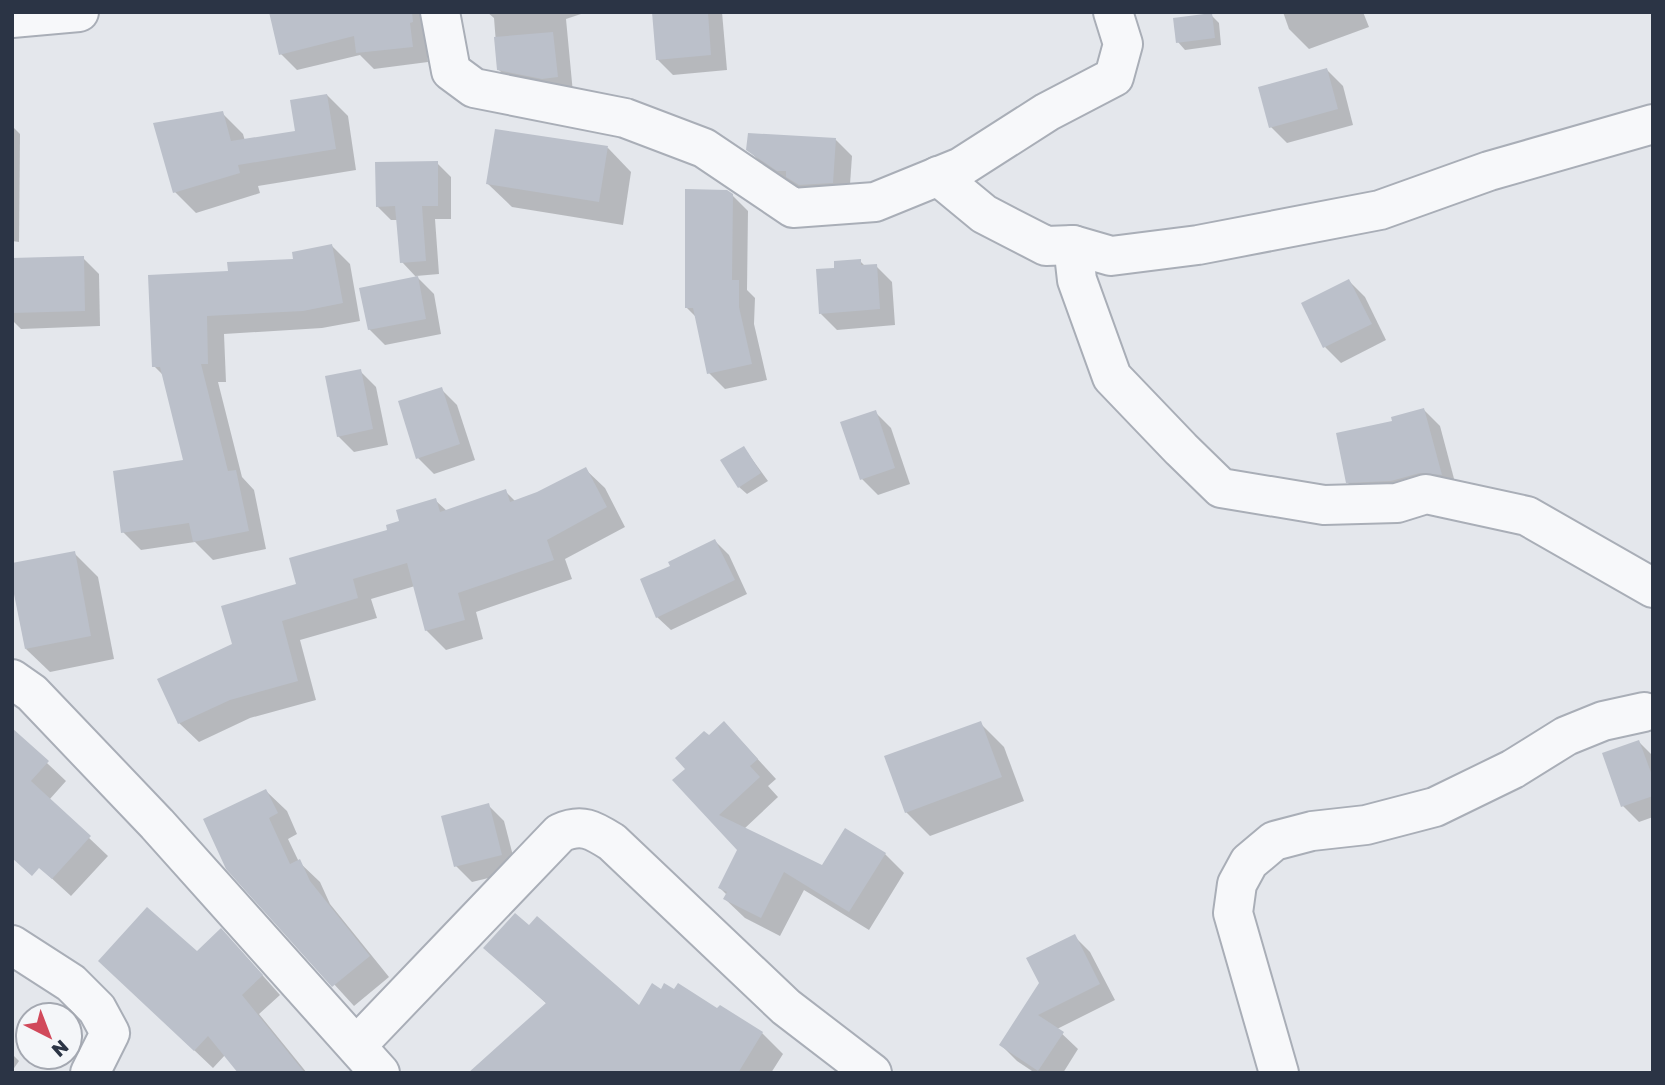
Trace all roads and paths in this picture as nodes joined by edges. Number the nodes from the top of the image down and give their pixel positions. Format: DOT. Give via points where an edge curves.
graph roads {
  1 [pos="79,12"];
  2 [pos="440,12"];
  3 [pos="1113,12"];
  4 [pos="12,18"];
  5 [pos="1653,124"];
  6 [pos="938,176"];
  7 [pos="1073,246"];
  8 [pos="1653,588"];
  9 [pos="12,679"];
  10 [pos="1644,712"];
  11 [pos="12,945"];
  12 [pos="369,1059"];
  13 [pos="870,1072"];
  14 [pos="90,1073"];
  15 [pos="1279,1073"];
  1 -- 4 [label="street"];
  2 -- 6 [label="street" via="451,71 474,88 648,126 704,148 793,208 874,202"];
  3 -- 6 [label="street" via="1123,44 1114,77"];
  5 -- 7 [label="street" via="1489,171 1380,210 1124,255"];
  6 -- 7 [label="street" via="984,214 1046,246"];
  7 -- 8 [label="street" via="1077,279 1112,377 1221,488 1324,505 1398,503 1426,494 1527,516"];
  9 -- 12 [label="street" via="32,693 157,824"];
  10 -- 15 [label="street" via="1566,736 1513,769 1435,807 1274,841 1249,862 1237,884 1233,913"];
  11 -- 14 [label="street" via="71,983 97,1009 110,1033"];
  12 -- 13 [label="street" via="561,833 574,827 612,842 786,1007"];
}
